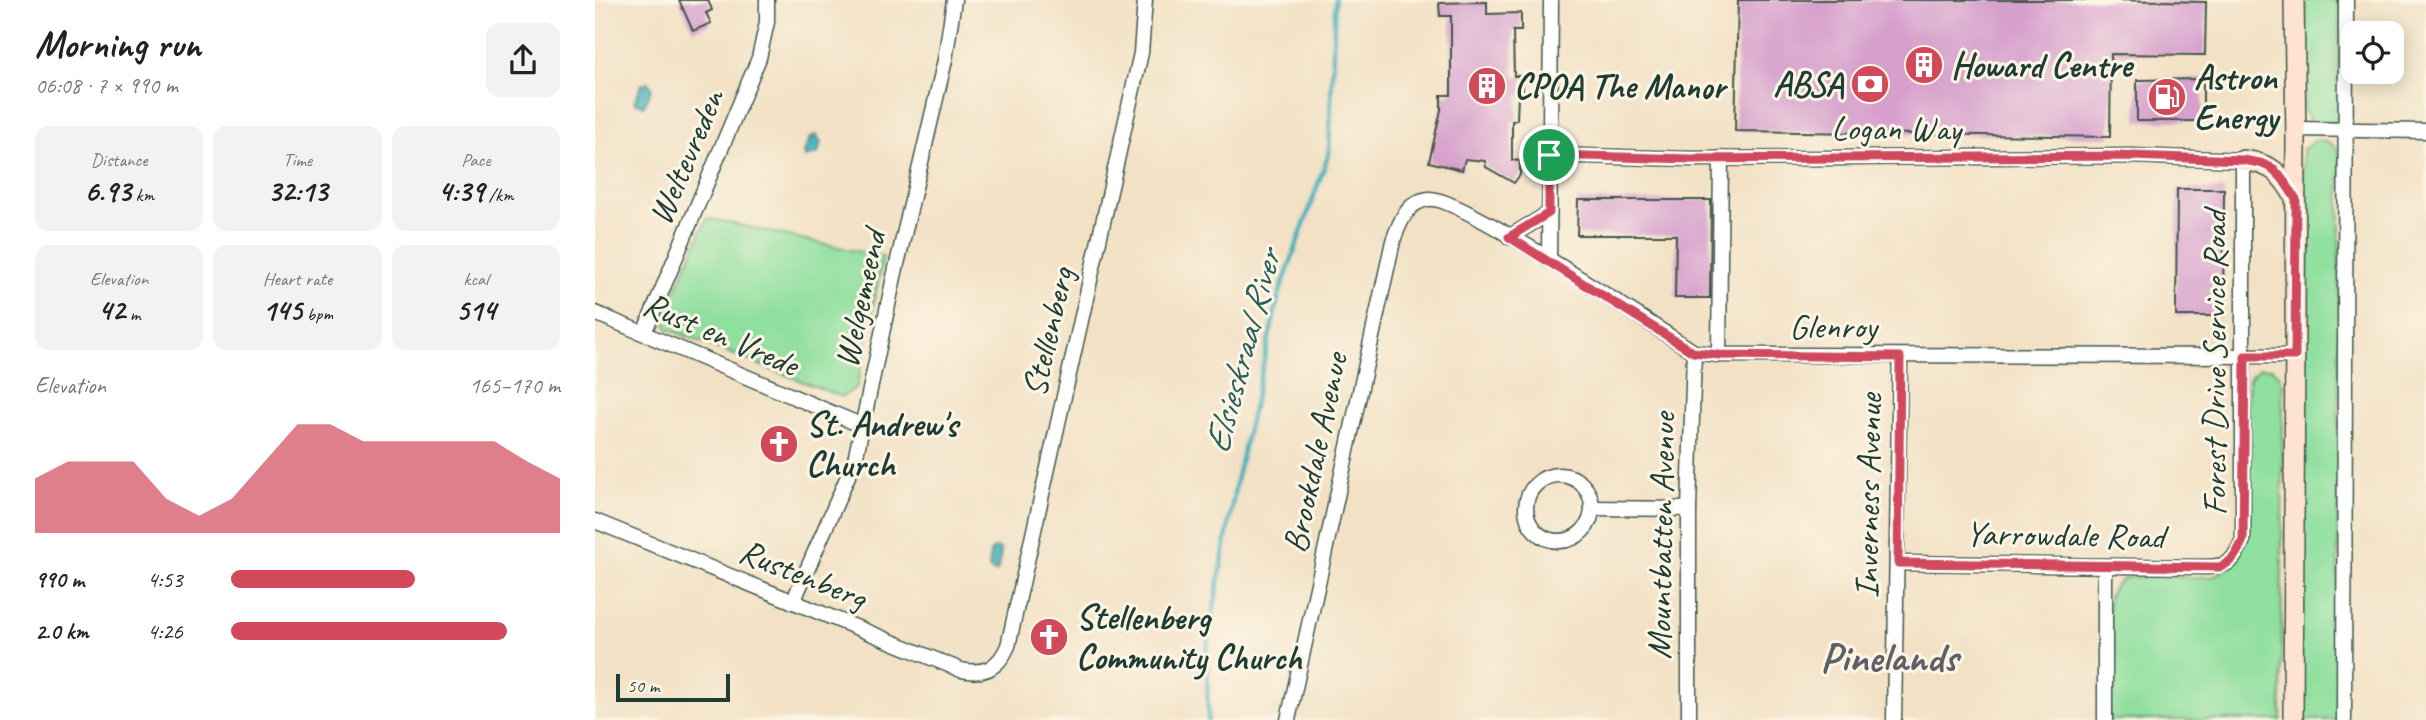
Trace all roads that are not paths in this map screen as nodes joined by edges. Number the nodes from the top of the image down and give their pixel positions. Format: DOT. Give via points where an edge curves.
graph roads {
  1 [pos="767,0"];
  2 [pos="954,0"];
  3 [pos="1145,0"];
  4 [pos="1551,0"];
  5 [pos="2294,0"];
  6 [pos="2346,0"];
  7 [pos="2296,129"];
  8 [pos="2347,130"];
  9 [pos="2426,131"];
  10 [pos="1549,155"];
  11 [pos="1721,158"];
  12 [pos="2243,160"];
  13 [pos="2296,199"];
  14 [pos="1414,204"];
  15 [pos="1549,213"];
  16 [pos="1509,237"];
  17 [pos="1549,260"];
  18 [pos="595,313"];
  19 [pos="644,333"];
  20 [pos="1693,352"];
  21 [pos="1719,355"];
  22 [pos="2245,356"];
  23 [pos="2295,356"];
  24 [pos="1900,357"];
  25 [pos="863,426"];
  26 [pos="1592,508"];
  27 [pos="1689,509"];
  28 [pos="595,521"];
  29 [pos="2231,562"];
  30 [pos="1898,563"];
  31 [pos="2105,566"];
  32 [pos="793,602"];
  33 [pos="990,671"];
  34 [pos="1288,720"];
  35 [pos="1689,720"];
  36 [pos="1894,720"];
  37 [pos="2105,720"];
  38 [pos="2293,720"];
  39 [pos="2343,720"];
  1 -- 19 [label="street, Weltevreden" via="759,58"];
  2 -- 25 [label="street, Welgemeend" via="945,60"];
  3 -- 33 [label="street, Stellenberg" via="1141,53 1009,646"];
  4 -- 10 [label="street"];
  5 -- 7 [label="main road"];
  6 -- 8 [label="street"];
  7 -- 8 [label="street"];
  7 -- 13 [label="main road"];
  8 -- 9 [label="street"];
  8 -- 39 [label="street"];
  10 -- 11 [label="street, Logan Way"];
  10 -- 15 [label="street"];
  11 -- 12 [label="street, Logan Way" via="2131,156"];
  11 -- 21 [label="street"];
  12 -- 13 [label="main road" via="2272,168"];
  12 -- 22 [label="street, Forest Drive Service Road"];
  13 -- 23 [label="main road"];
  14 -- 16 [label="street, Glenroy" via="1430,198 1452,204"];
  14 -- 34 [label="street, Brookdale Avenue" via="1393,241"];
  15 -- 16 [label="street"];
  15 -- 17 [label="street"];
  16 -- 17 [label="street, Glenroy"];
  17 -- 20 [label="street, Glenroy"];
  18 -- 19 [label="street, Rust en Vrede"];
  19 -- 25 [label="street, Rust en Vrede"];
  20 -- 21 [label="street, Glenroy"];
  20 -- 27 [label="street, Mountbatten Avenue"];
  21 -- 24 [label="street, Glenroy"];
  22 -- 23 [label="street, Glenroy"];
  22 -- 24 [label="street, Glenroy"];
  22 -- 29 [label="street, Forest Drive Service Road" via="2243,540"];
  23 -- 38 [label="main road"];
  24 -- 30 [label="street, Inverness Avenue"];
  25 -- 32 [label="street, Welgemeend" via="855,460"];
  26 -- 26 [label="street" via="1583,531 1560,542 1537,534 1525,509 1532,489 1553,475 1580,482 1590,495"];
  26 -- 27 [label="street"];
  27 -- 35 [label="street, Mountbatten Avenue"];
  28 -- 32 [label="street, Rustenberg"];
  29 -- 31 [label="street, Yarrowdale Road" via="2220,567"];
  30 -- 31 [label="street, Yarrowdale Road"];
  30 -- 36 [label="street, Inverness Avenue"];
  31 -- 37 [label="street"];
  32 -- 33 [label="street, Rustenberg" via="961,670"];
}
